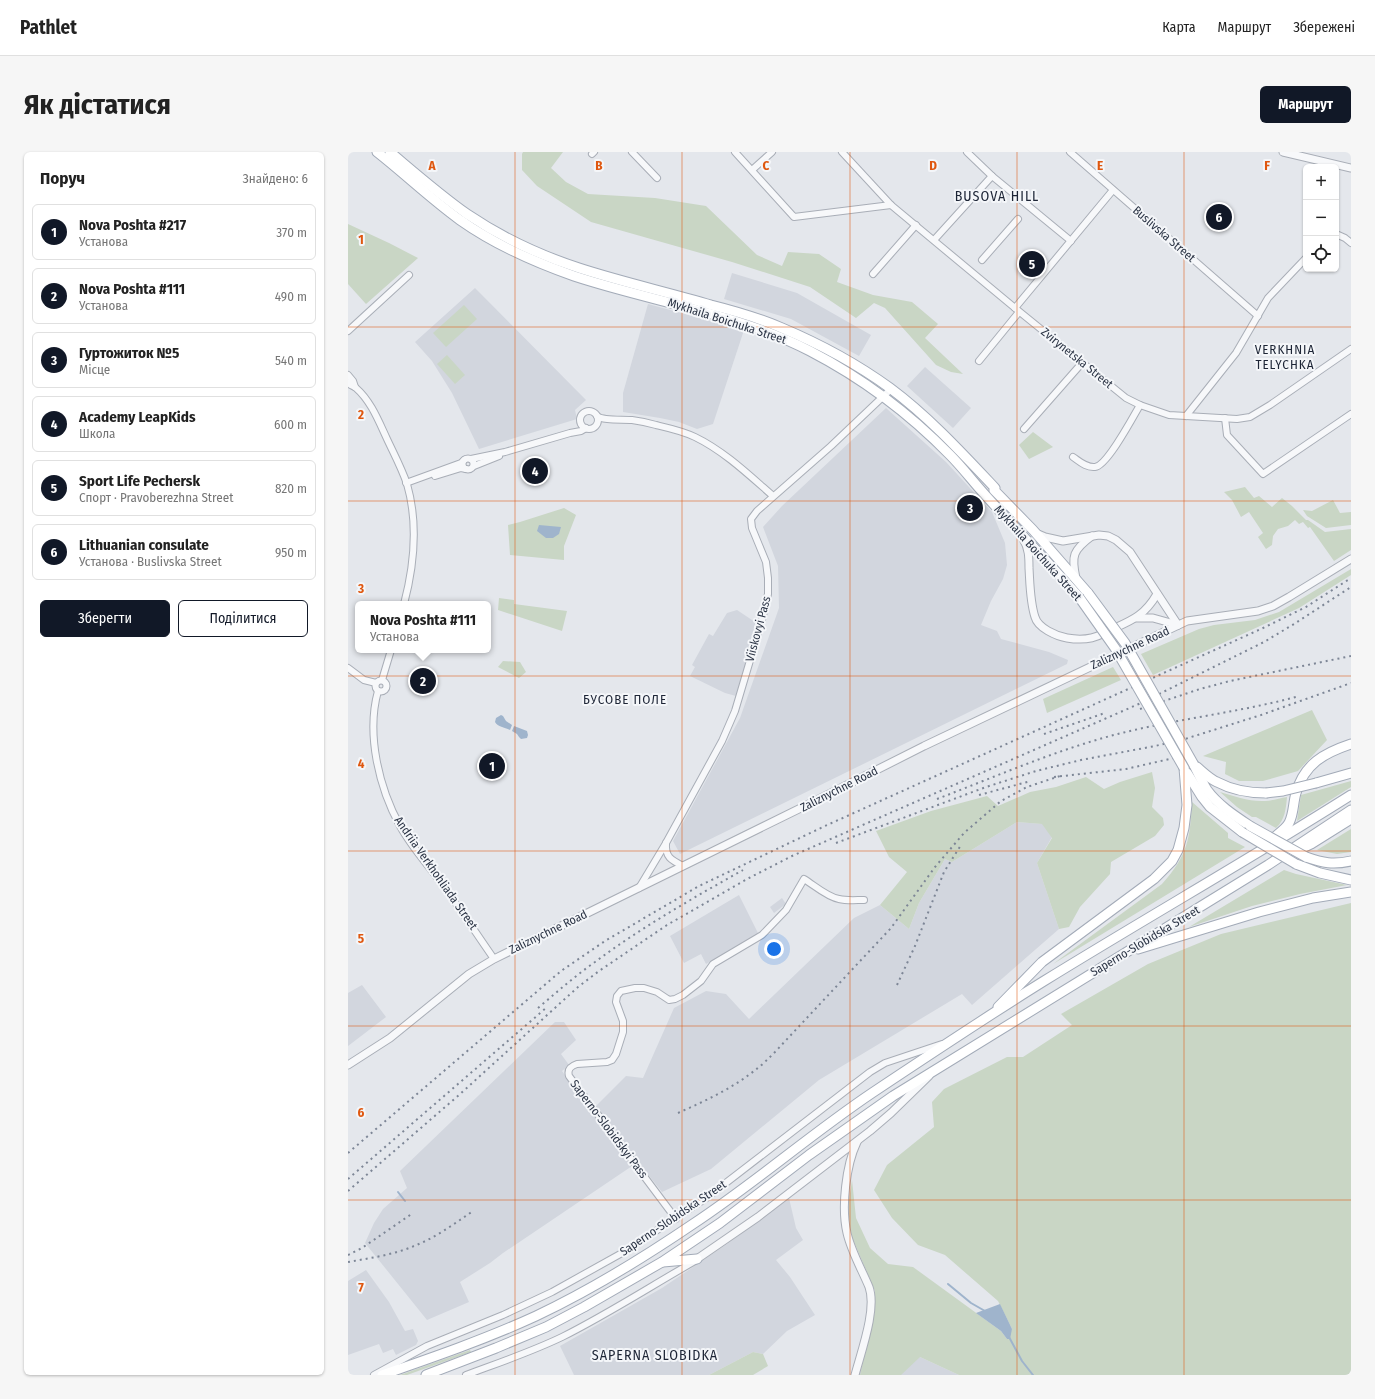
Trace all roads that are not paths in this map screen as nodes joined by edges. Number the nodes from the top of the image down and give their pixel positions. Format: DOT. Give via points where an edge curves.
graph roads {
  1 [pos="377,152"];
  2 [pos="390,152"];
  3 [pos="632,152"];
  4 [pos="735,152"];
  5 [pos="772,152"];
  6 [pos="842,152"];
  7 [pos="967,152"];
  8 [pos="1070,152"];
  9 [pos="1282,152"];
  10 [pos="1351,168"];
  11 [pos="752,170"];
  12 [pos="992,176"];
  13 [pos="657,178"];
  14 [pos="1113,190"];
  15 [pos="892,205"];
  16 [pos="1018,219"];
  17 [pos="916,225"];
  18 [pos="1339,235"];
  19 [pos="934,240"];
  20 [pos="1071,241"];
  21 [pos="1351,243"];
  22 [pos="982,260"];
  23 [pos="1303,261"];
  24 [pos="873,274"];
  25 [pos="409,276"];
  26 [pos="1017,310"];
  27 [pos="1258,316"];
  28 [pos="348,330"];
  29 [pos="1351,349"];
  30 [pos="979,361"];
  31 [pos="1082,362"];
  32 [pos="348,375"];
  33 [pos="348,383"];
  34 [pos="355,387"];
  35 [pos="891,389"];
  36 [pos="883,396"];
  37 [pos="1140,405"];
  38 [pos="1351,414"];
  39 [pos="596,416"];
  40 [pos="1186,416"];
  41 [pos="1225,418"];
  42 [pos="614,419"];
  43 [pos="595,425"];
  44 [pos="584,426"];
  45 [pos="1024,429"];
  46 [pos="505,452"];
  47 [pos="1073,457"];
  48 [pos="471,459"];
  49 [pos="464,460"];
  50 [pos="474,466"];
  51 [pos="466,469"];
  52 [pos="406,483"];
  53 [pos="773,496"];
  54 [pos="1008,518"];
  55 [pos="1033,530"];
  56 [pos="1092,536"];
  57 [pos="1351,559"];
  58 [pos="1076,578"];
  59 [pos="1157,594"];
  60 [pos="405,601"];
  61 [pos="1137,618"];
  62 [pos="1178,625"];
  63 [pos="390,653"];
  64 [pos="348,668"];
  65 [pos="382,680"];
  66 [pos="376,683"];
  67 [pos="378,691"];
  68 [pos="1351,744"];
  69 [pos="1194,765"];
  70 [pos="1184,768"];
  71 [pos="1351,774"];
  72 [pos="1351,795"];
  73 [pos="1351,810"];
  74 [pos="1351,819"];
  75 [pos="666,843"];
  76 [pos="1351,861"];
  77 [pos="1241,862"];
  78 [pos="1268,865"];
  79 [pos="683,866"];
  80 [pos="1351,874"];
  81 [pos="1337,877"];
  82 [pos="1351,880"];
  83 [pos="639,888"];
  84 [pos="1351,892"];
  85 [pos="864,900"];
  86 [pos="1126,953"];
  87 [pos="494,958"];
  88 [pos="980,1024"];
  89 [pos="956,1038"];
  90 [pos="348,1065"];
  91 [pos="936,1069"];
  92 [pos="857,1141"];
  93 [pos="676,1219"];
  94 [pos="697,1259"];
  95 [pos="662,1262"];
  96 [pos="374,1375"];
  97 [pos="382,1375"];
  98 [pos="426,1375"];
  99 [pos="466,1375"];
  100 [pos="855,1375"];
  1 -- 36 [label="main road, Mykhaila Boichuka Street" via="450,212 504,246 574,276 724,317 777,335 851,374"];
  2 -- 35 [label="main road, Mykhaila Boichuka Street" via="467,213 528,248 577,267 738,312 780,327 850,362"];
  3 -- 13 [label="street"];
  4 -- 11 [label="street"];
  5 -- 11 [label="street"];
  6 -- 15 [label="street, Zvirynetska Street"];
  7 -- 12 [label="street"];
  8 -- 14 [label="street, Buslivska Street"];
  9 -- 10 [label="street"];
  11 -- 15 [label="street" via="794,217"];
  12 -- 19 [label="street"];
  12 -- 20 [label="street"];
  14 -- 20 [label="street"];
  14 -- 27 [label="street, Buslivska Street"];
  15 -- 17 [label="street, Zvirynetska Street"];
  16 -- 22 [label="street"];
  17 -- 19 [label="street, Zvirynetska Street"];
  17 -- 24 [label="street"];
  18 -- 21 [label="street"];
  19 -- 26 [label="street, Zvirynetska Street"];
  20 -- 26 [label="street"];
  23 -- 27 [label="street" via="1268,298"];
  25 -- 28 [label="street"];
  26 -- 30 [label="street"];
  26 -- 31 [label="street, Zvirynetska Street"];
  27 -- 40 [label="street" via="1236,352"];
  29 -- 41 [label="street, Zvirynetska Street" via="1250,417"];
  31 -- 37 [label="street, Zvirynetska Street" via="1126,398"];
  31 -- 45 [label="street"];
  32 -- 34 [label="street"];
  33 -- 34 [label="street"];
  34 -- 52 [label="street" via="374,412"];
  35 -- 36 [label="street, Viiskovyi Pass"];
  35 -- 55 [label="main road, Mykhaila Boichuka Street" via="948,440"];
  36 -- 53 [label="street, Viiskovyi Pass" via="831,446"];
  36 -- 54 [label="main road, Mykhaila Boichuka Street" via="950,455"];
  37 -- 40 [label="street, Zvirynetska Street" via="1169,415"];
  37 -- 47 [label="street" via="1100,466 1085,466"];
  38 -- 41 [label="street" via="1263,474 1227,435"];
  39 -- 42 [label="street"];
  39 -- 43 [label="street"];
  39 -- 44 [label="street" via="591,411 585,412 580,418"];
  40 -- 41 [label="street, Zvirynetska Street"];
  42 -- 43 [label="street"];
  42 -- 53 [label="street" via="654,424 694,437 717,450"];
  43 -- 44 [label="street" via="591,428"];
  44 -- 46 [label="street" via="570,433"];
  46 -- 48 [label="street"];
  46 -- 50 [label="street"];
  48 -- 49 [label="street"];
  48 -- 50 [label="street"];
  49 -- 51 [label="street" via="463,466"];
  49 -- 52 [label="street"];
  50 -- 51 [label="street"];
  51 -- 52 [label="street" via="461,468"];
  52 -- 60 [label="street" via="411,504 413,545 410,582"];
  53 -- 75 [label="street, Viiskovyi Pass" via="751,518 752,528 766,562 768,594 735,711"];
  54 -- 61 [label="street" via="1028,548 1035,618 1042,626 1063,638 1087,640"];
  54 -- 70 [label="main road, Mykhaila Boichuka Street, bridge" via="1079,597 1114,648"];
  55 -- 56 [label="street" via="1045,538 1063,541"];
  55 -- 58 [label="main road, Mykhaila Boichuka Street"];
  56 -- 58 [label="street" via="1075,554 1073,565"];
  56 -- 59 [label="street" via="1108,536 1124,545"];
  57 -- 62 [label="street, Zaliznychne Road" via="1273,606 1241,614 1195,619"];
  58 -- 69 [label="main road, Mykhaila Boichuka Street, bridge" via="1125,643"];
  59 -- 61 [label="street"];
  59 -- 62 [label="street"];
  61 -- 62 [label="street" via="1153,618"];
  62 -- 79 [label="street, Zaliznychne Road" via="924,746"];
  63 -- 65 [label="street"];
  64 -- 66 [label="street" via="364,680"];
  65 -- 66 [label="street"];
  65 -- 67 [label="street" via="386,688"];
  66 -- 67 [label="street"];
  67 -- 87 [label="street, Andriia Verkhohliada Street" via="374,707 373,732 382,780 391,807 401,828"];
  68 -- 77 [label="main road" via="1330,751 1312,765 1298,787 1288,824"];
  69 -- 71 [label="main road, bridge" via="1216,782 1251,793 1283,791"];
  69 -- 76 [label="main road, Mykhaila Boichuka Street, bridge" via="1217,801 1250,826 1320,862 1338,864"];
  70 -- 81 [label="main road, Mykhaila Boichuka Street, bridge" via="1210,808 1242,832 1296,864"];
  70 -- 88 [label="main road" via="1187,805 1184,828 1172,861 1154,879 1042,962"];
  72 -- 77 [label="main road, Saperno-Slobidska Street"];
  73 -- 78 [label="main road, Saperno-Slobidska Street"];
  74 -- 78 [label="main road" via="1311,844"];
  75 -- 79 [label="street" via="668,855"];
  75 -- 83 [label="street, Viiskovyi Pass"];
  77 -- 88 [label="main road, Saperno-Slobidska Street" via="1042,983"];
  78 -- 86 [label="main road, Saperno-Slobidska Street"];
  79 -- 83 [label="street, Zaliznychne Road"];
  80 -- 81 [label="main road"];
  81 -- 82 [label="main road, Mykhaila Boichuka Street"];
  83 -- 87 [label="street, Zaliznychne Road"];
  84 -- 86 [label="main road" via="1313,898 1259,912"];
  85 -- 93 [label="street, Saperno-Slobidskyi Pass" via="835,898 804,879 786,910 762,935 713,964 701,981 682,995 669,1000 657,992 644,988 621,991 616,1002 623,1021 623,1032 616,1054 607,1062 577,1064 570,1068 569,1076"];
  86 -- 91 [label="main road, Saperno-Slobidska Street"];
  87 -- 90 [label="street, Zaliznychne Road" via="468,974 390,1038"];
  88 -- 89 [label="main road, Saperno-Slobidska Street"];
  89 -- 93 [label="street, Saperno-Slobidska Street" via="885,1063 870,1072 744,1170"];
  89 -- 97 [label="main road, Saperno-Slobidska Street" via="843,1113 695,1223 601,1281 542,1313 499,1332"];
  91 -- 92 [label="street, Saperno-Slobidska Street" via="892,1113"];
  91 -- 95 [label="main road, Saperno-Slobidska Street" via="846,1128 720,1223"];
  92 -- 94 [label="street, Saperno-Slobidska Street" via="758,1217"];
  92 -- 100 [label="street" via="852,1156 844,1212 849,1241 872,1294 872,1300"];
  93 -- 96 [label="street, Saperno-Slobidska Street" via="552,1292 427,1346"];
  94 -- 95 [label="main road"];
  94 -- 99 [label="street, Saperno-Slobidska Street" via="561,1338"];
  95 -- 98 [label="main road, Saperno-Slobidska Street" via="546,1327"];
}
